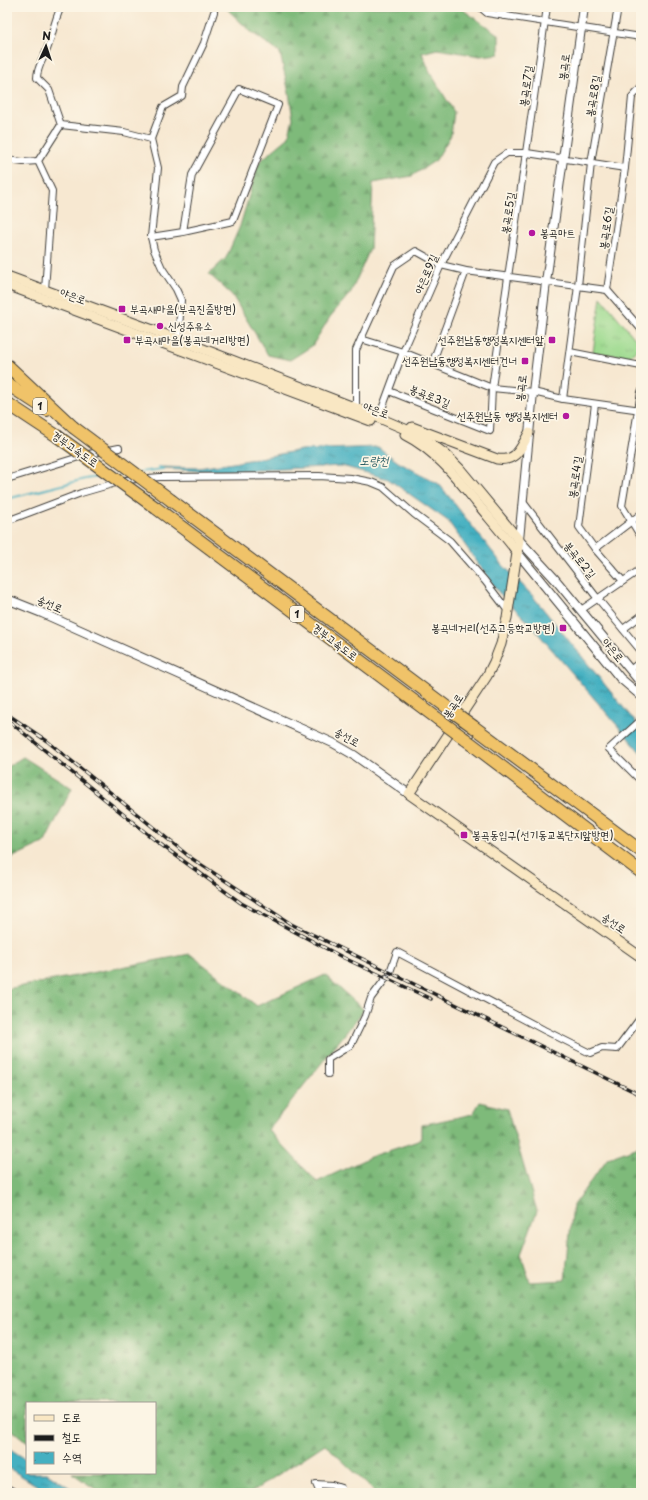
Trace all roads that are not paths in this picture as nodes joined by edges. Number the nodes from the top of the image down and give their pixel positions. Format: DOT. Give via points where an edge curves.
graph roads {
  1 [pos="61,7"];
  2 [pos="480,7"];
  3 [pos="505,7"];
  4 [pos="547,7"];
  5 [pos="584,7"];
  6 [pos="618,7"];
  7 [pos="214,12"];
  8 [pos="504,16"];
  9 [pos="545,23"];
  10 [pos="581,28"];
  11 [pos="614,33"];
  12 [pos="641,37"];
  13 [pos="641,87"];
  14 [pos="61,125"];
  15 [pos="151,139"];
  16 [pos="527,153"];
  17 [pos="564,159"];
  18 [pos="7,160"];
  19 [pos="38,161"];
  20 [pos="591,163"];
  21 [pos="625,168"];
  22 [pos="183,232"];
  23 [pos="151,237"];
  24 [pos="441,265"];
  25 [pos="466,271"];
  26 [pos="7,276"];
  27 [pos="508,276"];
  28 [pos="546,282"];
  29 [pos="7,285"];
  30 [pos="578,286"];
  31 [pos="45,290"];
  32 [pos="607,290"];
  33 [pos="641,329"];
  34 [pos="361,339"];
  35 [pos="178,344"];
  36 [pos="403,352"];
  37 [pos="570,352"];
  38 [pos="432,364"];
  39 [pos="7,365"];
  40 [pos="641,366"];
  41 [pos="7,384"];
  42 [pos="492,388"];
  43 [pos="389,391"];
  44 [pos="533,392"];
  45 [pos="641,392"];
  46 [pos="563,399"];
  47 [pos="7,403"];
  48 [pos="595,404"];
  49 [pos="356,408"];
  50 [pos="640,410"];
  51 [pos="7,412"];
  52 [pos="379,417"];
  53 [pos="73,427"];
  54 [pos="529,433"];
  55 [pos="57,436"];
  56 [pos="119,448"];
  57 [pos="7,479"];
  58 [pos="523,502"];
  59 [pos="641,514"];
  60 [pos="7,522"];
  61 [pos="631,522"];
  62 [pos="641,536"];
  63 [pos="519,540"];
  64 [pos="595,549"];
  65 [pos="517,552"];
  66 [pos="641,569"];
  67 [pos="623,581"];
  68 [pos="7,599"];
  69 [pos="598,599"];
  70 [pos="581,610"];
  71 [pos="508,611"];
  72 [pos="641,616"];
  73 [pos="623,629"];
  74 [pos="641,651"];
  75 [pos="641,661"];
  76 [pos="630,670"];
  77 [pos="641,683"];
  78 [pos="641,696"];
  79 [pos="640,721"];
  80 [pos="641,781"];
  81 [pos="409,794"];
  82 [pos="641,851"];
  83 [pos="641,872"];
  84 [pos="641,957"];
  85 [pos="641,1017"];
  86 [pos="328,1074"];
  87 [pos="341,1488"];
  88 [pos="7,1489"];
  89 [pos="14,1493"];
  90 [pos="320,1493"];
  1 -- 14 [label="street" via="55,19 47,51 37,71 37,78 49,90"];
  2 -- 8 [label="street" via="487,13"];
  3 -- 8 [label="street"];
  4 -- 9 [label="street, 봉곡로7길"];
  5 -- 10 [label="street, 봉곡로"];
  6 -- 11 [label="street, 봉곡로8길"];
  7 -- 15 [label="street" via="204,43 182,87 182,96 163,107"];
  8 -- 9 [label="street"];
  9 -- 10 [label="street"];
  9 -- 16 [label="street, 봉곡로7길"];
  10 -- 11 [label="street"];
  10 -- 17 [label="street, 봉곡로"];
  11 -- 12 [label="street"];
  11 -- 20 [label="street, 봉곡로8길"];
  13 -- 21 [label="street" via="632,96"];
  14 -- 15 [label="street" via="124,132"];
  14 -- 19 [label="street"];
  15 -- 23 [label="street" via="158,168"];
  16 -- 17 [label="street"];
  16 -- 24 [label="street, 야은로9길" via="507,153 494,162"];
  16 -- 27 [label="street, 봉곡로5길"];
  17 -- 20 [label="street"];
  17 -- 28 [label="street, 봉곡로"];
  18 -- 19 [label="street"];
  19 -- 31 [label="street" via="52,191"];
  20 -- 21 [label="street"];
  20 -- 30 [label="street, 봉곡로6길"];
  21 -- 32 [label="street, 봉곡로6길"];
  22 -- 22 [label="street" via="233,221 278,105 240,89 192,175"];
  22 -- 23 [label="street"];
  23 -- 35 [label="street" via="162,268 181,300"];
  24 -- 25 [label="street"];
  24 -- 34 [label="street, 야은로" via="416,251 394,266"];
  24 -- 36 [label="street, 야은로9길"];
  25 -- 27 [label="street"];
  25 -- 38 [label="street"];
  26 -- 31 [label="main road, 야은로"];
  27 -- 28 [label="street"];
  27 -- 42 [label="street, 봉곡로3길"];
  28 -- 30 [label="street"];
  28 -- 44 [label="street, 봉곡로"];
  29 -- 35 [label="main road, 야은로"];
  30 -- 32 [label="street"];
  30 -- 37 [label="street"];
  31 -- 35 [label="main road, 야은로"];
  32 -- 33 [label="street"];
  34 -- 36 [label="street"];
  34 -- 49 [label="street, 야은로" via="356,350"];
  35 -- 49 [label="main road, 야은로"];
  35 -- 65 [label="main road, 야은로" via="413,439 436,456"];
  36 -- 38 [label="street"];
  36 -- 43 [label="street, 야은로9길"];
  37 -- 40 [label="street"];
  37 -- 46 [label="street"];
  38 -- 42 [label="street"];
  39 -- 53 [label="highway"];
  41 -- 53 [label="highway, 경부고속도로 / 1"];
  42 -- 43 [label="street, 봉곡로3길" via="490,431"];
  42 -- 44 [label="street"];
  43 -- 52 [label="street, 야은로9길"];
  44 -- 46 [label="street"];
  44 -- 54 [label="street, 봉곡로"];
  45 -- 50 [label="street"];
  46 -- 48 [label="street"];
  47 -- 55 [label="highway, 경부고속도로 / 1"];
  48 -- 50 [label="street"];
  48 -- 64 [label="street, 봉곡로4길" via="579,527"];
  49 -- 52 [label="main road, 야은로"];
  50 -- 61 [label="street" via="622,506"];
  51 -- 55 [label="highway"];
  52 -- 54 [label="main road" via="504,460 515,455"];
  52 -- 63 [label="main road, 야은로" via="419,436 445,454"];
  53 -- 82 [label="highway, 경부고속도로 / 1, bridge"];
  54 -- 58 [label="street, 봉곡로"];
  55 -- 83 [label="highway, 경부고속도로 / 1, bridge"];
  56 -- 57 [label="street" via="88,454"];
  58 -- 63 [label="street, 봉곡로"];
  58 -- 69 [label="street, 봉곡로2길"];
  59 -- 61 [label="street"];
  60 -- 71 [label="street" via="81,493 126,480 160,477 351,478 383,487 450,541"];
  61 -- 62 [label="street"];
  61 -- 64 [label="street"];
  63 -- 65 [label="main road, 봉곡로"];
  63 -- 70 [label="street, 야은로"];
  64 -- 67 [label="street, 봉곡로4길"];
  65 -- 71 [label="main road, 봉곡로"];
  65 -- 78 [label="street, 야은로" via="620,678"];
  66 -- 67 [label="street"];
  67 -- 69 [label="street"];
  68 -- 81 [label="street, 송선로" via="333,743 365,762"];
  69 -- 70 [label="street"];
  69 -- 73 [label="street, 봉곡로2길"];
  70 -- 76 [label="street, 야은로"];
  71 -- 81 [label="main road, 봉곡로" via="501,644 487,676"];
  72 -- 73 [label="street"];
  73 -- 74 [label="street, 봉곡로2길"];
  75 -- 76 [label="street"];
  76 -- 77 [label="street, 야은로"];
  79 -- 80 [label="street" via="609,749"];
  81 -- 84 [label="main road, 송선로"];
  85 -- 86 [label="street" via="617,1048 602,1048 590,1053 397,952 388,975 371,998 351,1045 328,1059"];
  87 -- 90 [label="street" via="316,1484"];
  88 -- 89 [label="street"];
}
